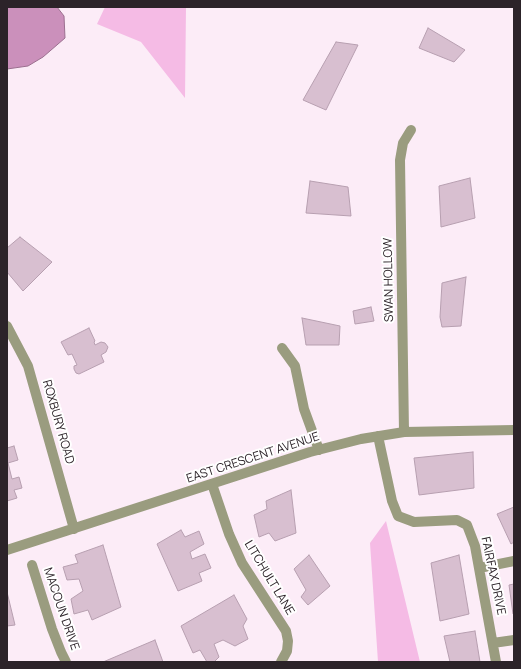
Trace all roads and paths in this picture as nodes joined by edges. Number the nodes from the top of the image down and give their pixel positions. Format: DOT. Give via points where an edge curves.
graph roads {
  1 [pos="411,130"];
  2 [pos="7,326"];
  3 [pos="282,348"];
  4 [pos="514,430"];
  5 [pos="404,432"];
  6 [pos="378,436"];
  7 [pos="319,450"];
  8 [pos="212,484"];
  9 [pos="74,529"];
  10 [pos="7,550"];
  11 [pos="514,561"];
  12 [pos="32,565"];
  13 [pos="479,568"];
  14 [pos="514,640"];
  15 [pos="493,643"];
  16 [pos="66,662"];
  17 [pos="281,662"];
  18 [pos="496,662"];
  1 -- 5 [label="street, SWAN HOLLOW" via="403,143 400,160"];
  2 -- 9 [label="street, ROXBURY ROAD" via="28,366"];
  3 -- 7 [label="street" via="295,366 304,409"];
  4 -- 5 [label="street, EAST CRESCENT AVENUE"];
  5 -- 6 [label="street, EAST CRESCENT AVENUE"];
  6 -- 7 [label="street, EAST CRESCENT AVENUE"];
  6 -- 13 [label="street, FAIRFAX DRIVE" via="392,501 398,516 414,522 458,520 467,525 476,546"];
  7 -- 8 [label="street, EAST CRESCENT AVENUE"];
  8 -- 9 [label="street, EAST CRESCENT AVENUE"];
  8 -- 17 [label="street, LITCHULT LANE" via="242,564 286,631 288,651"];
  9 -- 10 [label="street, EAST CRESCENT AVENUE"];
  11 -- 13 [label="street"];
  12 -- 16 [label="street, MACOUN DRIVE" via="60,652"];
  13 -- 15 [label="street, FAIRFAX DRIVE"];
  14 -- 15 [label="street"];
  15 -- 18 [label="street, FAIRFAX DRIVE"];
}
